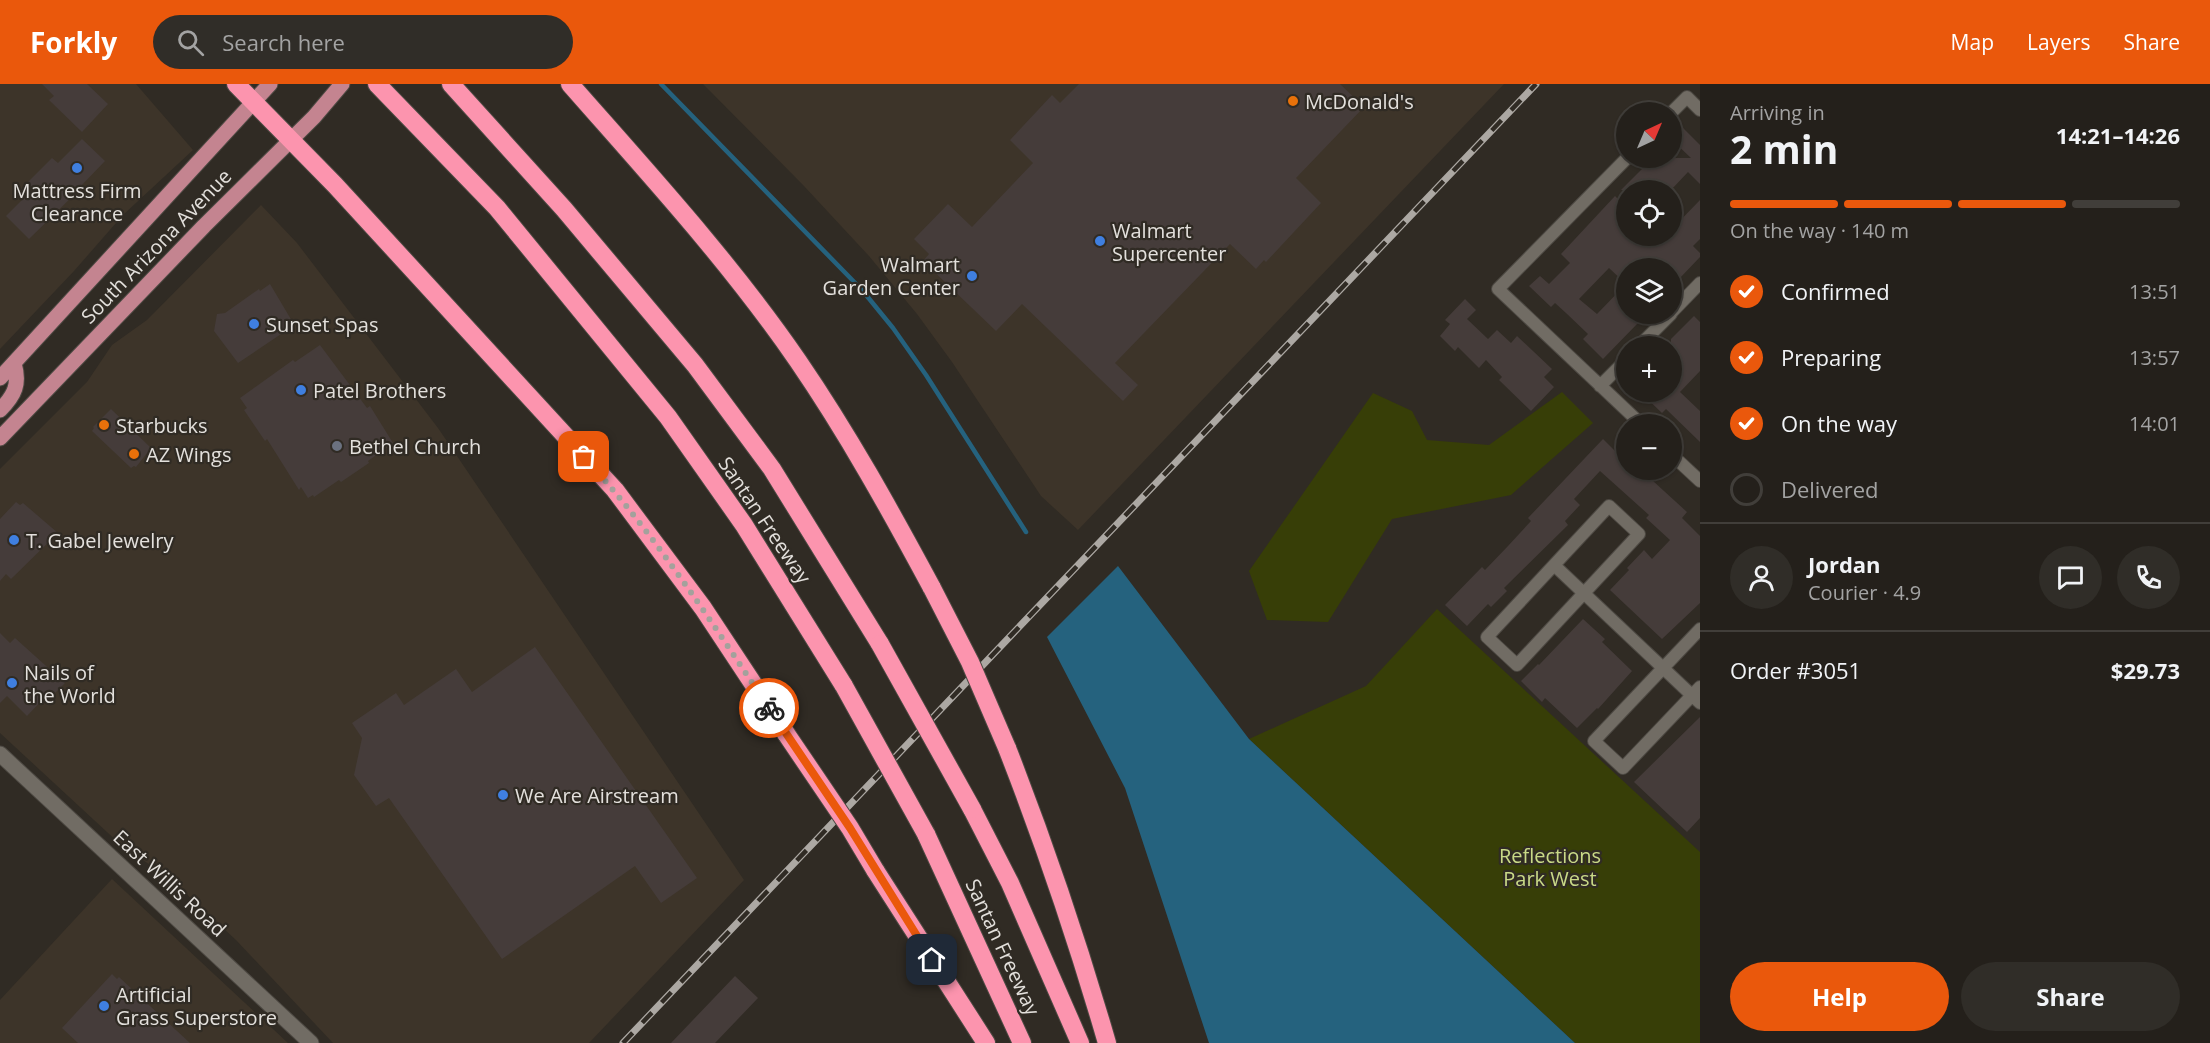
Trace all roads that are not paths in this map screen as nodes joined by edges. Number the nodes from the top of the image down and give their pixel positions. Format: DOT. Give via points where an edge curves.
graph roads {
  1 [pos="236,84"];
  2 [pos="270,84"];
  3 [pos="342,84"];
  4 [pos="377,84"];
  5 [pos="451,84"];
  6 [pos="570,84"];
  7 [pos="254,102"];
  8 [pos="1681,102"];
  9 [pos="1700,110"];
  10 [pos="290,139"];
  11 [pos="1617,168"];
  12 [pos="1700,283"];
  13 [pos="1682,302"];
  14 [pos="1660,324"];
  15 [pos="1649,336"];
  16 [pos="14,363"];
  17 [pos="1616,370"];
  18 [pos="0,378"];
  19 [pos="1600,386"];
  20 [pos="0,410"];
  21 [pos="1630,414"];
  22 [pos="0,438"];
  23 [pos="1682,464"];
  24 [pos="1700,481"];
  25 [pos="1554,565"];
  26 [pos="1584,594"];
  27 [pos="1700,629"];
  28 [pos="1663,668"];
  29 [pos="1697,695"];
  30 [pos="0,754"];
  31 [pos="311,1043"];
  32 [pos="986,1043"];
  33 [pos="1022,1043"];
  34 [pos="1080,1043"];
  35 [pos="1107,1043"];
  1 -- 7 [label="highway"];
  2 -- 7 [label="main road, South Arizona Avenue"];
  3 -- 10 [label="main road, South Arizona Avenue"];
  4 -- 33 [label="highway, Santan Freeway, bridge" via="497,208 668,417 744,525 844,686 926,834"];
  5 -- 34 [label="highway, Santan Freeway, bridge" via="564,209 695,365 772,468 880,644 972,809 1010,883"];
  6 -- 35 [label="highway, bridge" via="729,268 797,359 873,478 969,662 1007,748 1065,908"];
  7 -- 10 [label="highway"];
  7 -- 16 [label="main road, South Arizona Avenue"];
  8 -- 9 [label="street" via="1686,97"];
  10 -- 22 [label="main road, South Arizona Avenue"];
  10 -- 32 [label="highway, bridge" via="615,490 703,608 850,828"];
  11 -- 19 [label="street" via="1498,289"];
  12 -- 13 [label="street"];
  14 -- 15 [label="street"];
  16 -- 18 [label="main road, South Arizona Avenue"];
  16 -- 20 [label="main road" via="18,375 16,391"];
  17 -- 19 [label="street"];
  19 -- 21 [label="street"];
  23 -- 24 [label="street"];
  25 -- 26 [label="street"];
  25 -- 26 [label="street" via="1609,506 1639,534"];
  25 -- 26 [label="street" via="1487,637 1517,665"];
  26 -- 28 [label="street"];
  27 -- 28 [label="street"];
  28 -- 29 [label="street"];
  28 -- 29 [label="street" via="1594,741 1623,768"];
  30 -- 31 [label="street, East Willis Road"];
}
